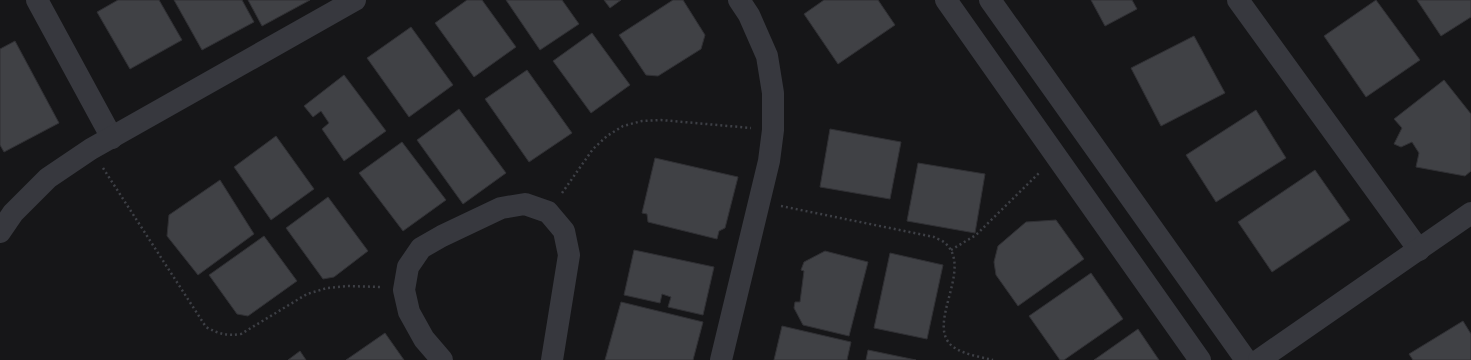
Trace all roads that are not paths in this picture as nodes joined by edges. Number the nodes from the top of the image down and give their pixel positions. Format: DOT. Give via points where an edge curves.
graph roads {
  1 [pos="37,0"];
  2 [pos="355,0"];
  3 [pos="739,0"];
  4 [pos="946,0"];
  5 [pos="990,0"];
  6 [pos="1240,1"];
  7 [pos="112,138"];
  8 [pos="1471,213"];
  9 [pos="0,232"];
  10 [pos="1419,250"];
  11 [pos="442,360"];
  12 [pos="552,360"];
  13 [pos="721,360"];
  14 [pos="1200,360"];
  15 [pos="1246,360"];
  16 [pos="1259,360"];
  1 -- 7 [label="street"];
  2 -- 7 [label="street"];
  3 -- 13 [label="street" via="767,56 773,93 773,130 769,161"];
  4 -- 14 [label="street"];
  5 -- 15 [label="street"];
  6 -- 10 [label="street"];
  7 -- 9 [label="street" via="48,178 12,213"];
  8 -- 10 [label="street"];
  10 -- 16 [label="street"];
  11 -- 12 [label="street" via="424,339 410,312 404,290 408,267 421,248 442,236 501,208 525,204 548,212 564,230 569,255"];
}
